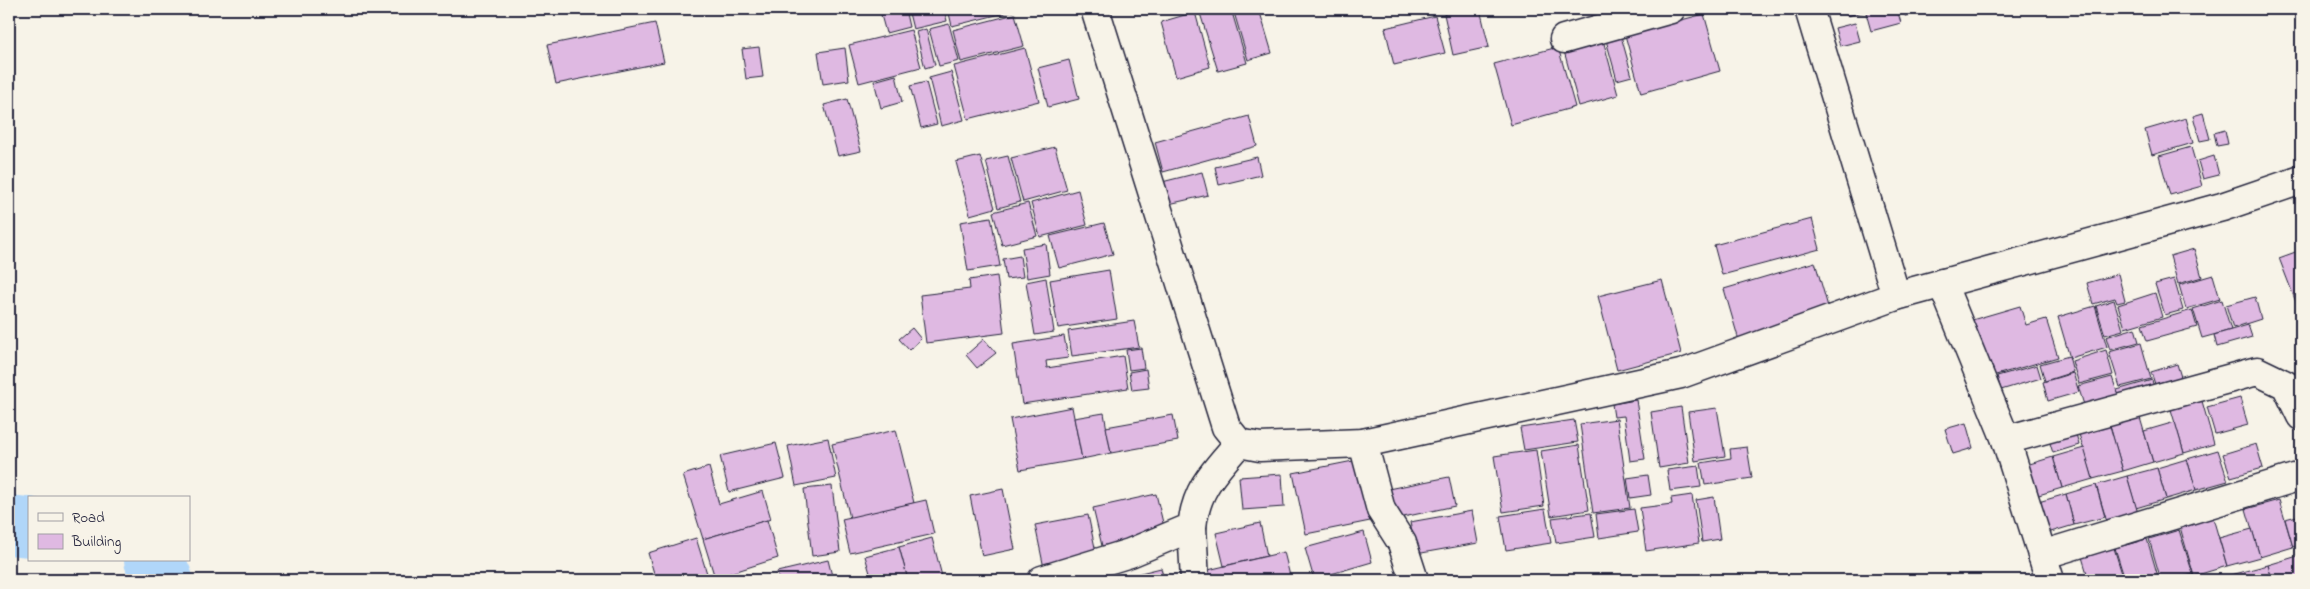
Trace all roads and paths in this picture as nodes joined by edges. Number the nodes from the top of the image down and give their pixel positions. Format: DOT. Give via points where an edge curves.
graph roads {
  1 [pos="1096,9"];
  2 [pos="1671,9"];
  3 [pos="1809,9"];
  4 [pos="1564,39"];
  5 [pos="2301,180"];
  6 [pos="1942,283"];
  7 [pos="1896,296"];
  8 [pos="2301,416"];
  9 [pos="2006,440"];
  10 [pos="1239,443"];
  11 [pos="1363,443"];
  12 [pos="2301,476"];
  13 [pos="1192,527"];
  14 [pos="2042,555"];
  15 [pos="1042,580"];
  16 [pos="1195,580"];
  17 [pos="1414,580"];
  18 [pos="2050,580"];
  1 -- 10 [label="street" via="1226,427"];
  2 -- 4 [label="street"];
  3 -- 7 [label="street"];
  5 -- 6 [label="street" via="2222,207"];
  6 -- 7 [label="street"];
  6 -- 9 [label="street"];
  7 -- 11 [label="street" via="1681,374"];
  8 -- 9 [label="street" via="2286,385 2257,371"];
  9 -- 14 [label="street"];
  10 -- 11 [label="street" via="1260,447"];
  10 -- 13 [label="street" via="1206,480"];
  11 -- 17 [label="street" via="1381,510 1402,543"];
  12 -- 14 [label="street"];
  13 -- 15 [label="street" via="1130,553"];
  13 -- 16 [label="street"];
  14 -- 18 [label="street"];
}
